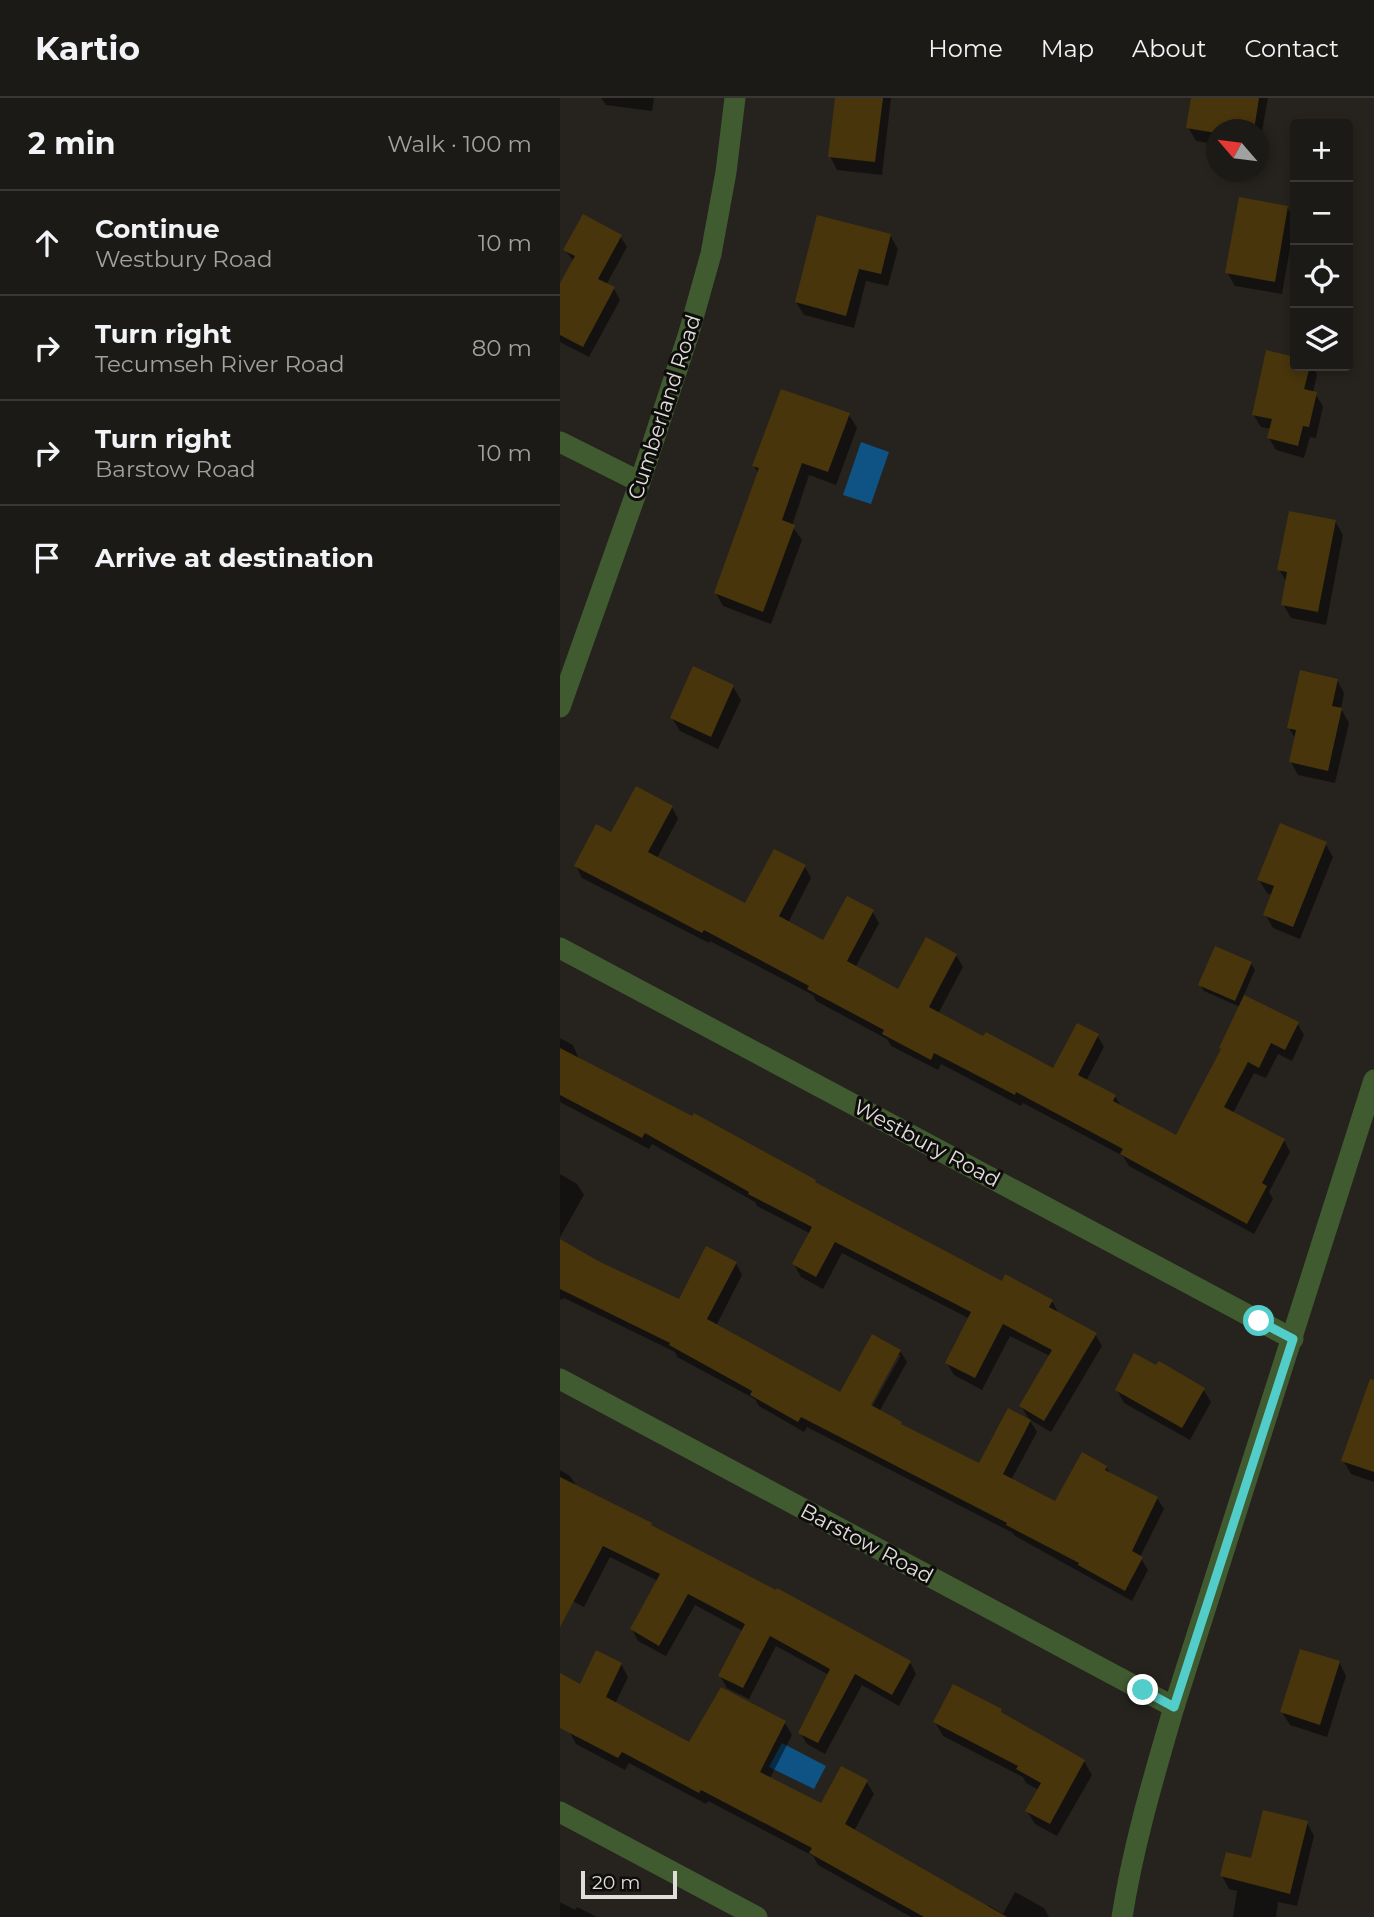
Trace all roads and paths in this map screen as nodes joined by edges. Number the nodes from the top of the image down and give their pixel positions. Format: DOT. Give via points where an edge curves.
graph roads {
  1 [pos="735,98"];
  2 [pos="560,442"];
  3 [pos="640,482"];
  4 [pos="560,707"];
  5 [pos="560,948"];
  6 [pos="1374,1080"];
  7 [pos="1293,1339"];
  8 [pos="560,1379"];
  9 [pos="1174,1707"];
  10 [pos="560,1812"];
  11 [pos="757,1917"];
  12 [pos="1122,1917"];
  1 -- 3 [label="street, Cumberland Road" via="711,254"];
  2 -- 3 [label="street"];
  3 -- 4 [label="street, Cumberland Road"];
  5 -- 7 [label="street, Westbury Road"];
  6 -- 7 [label="street"];
  7 -- 9 [label="street"];
  8 -- 9 [label="street, Barstow Road"];
  9 -- 12 [label="street" via="1149,1793"];
  10 -- 11 [label="street"];
}
